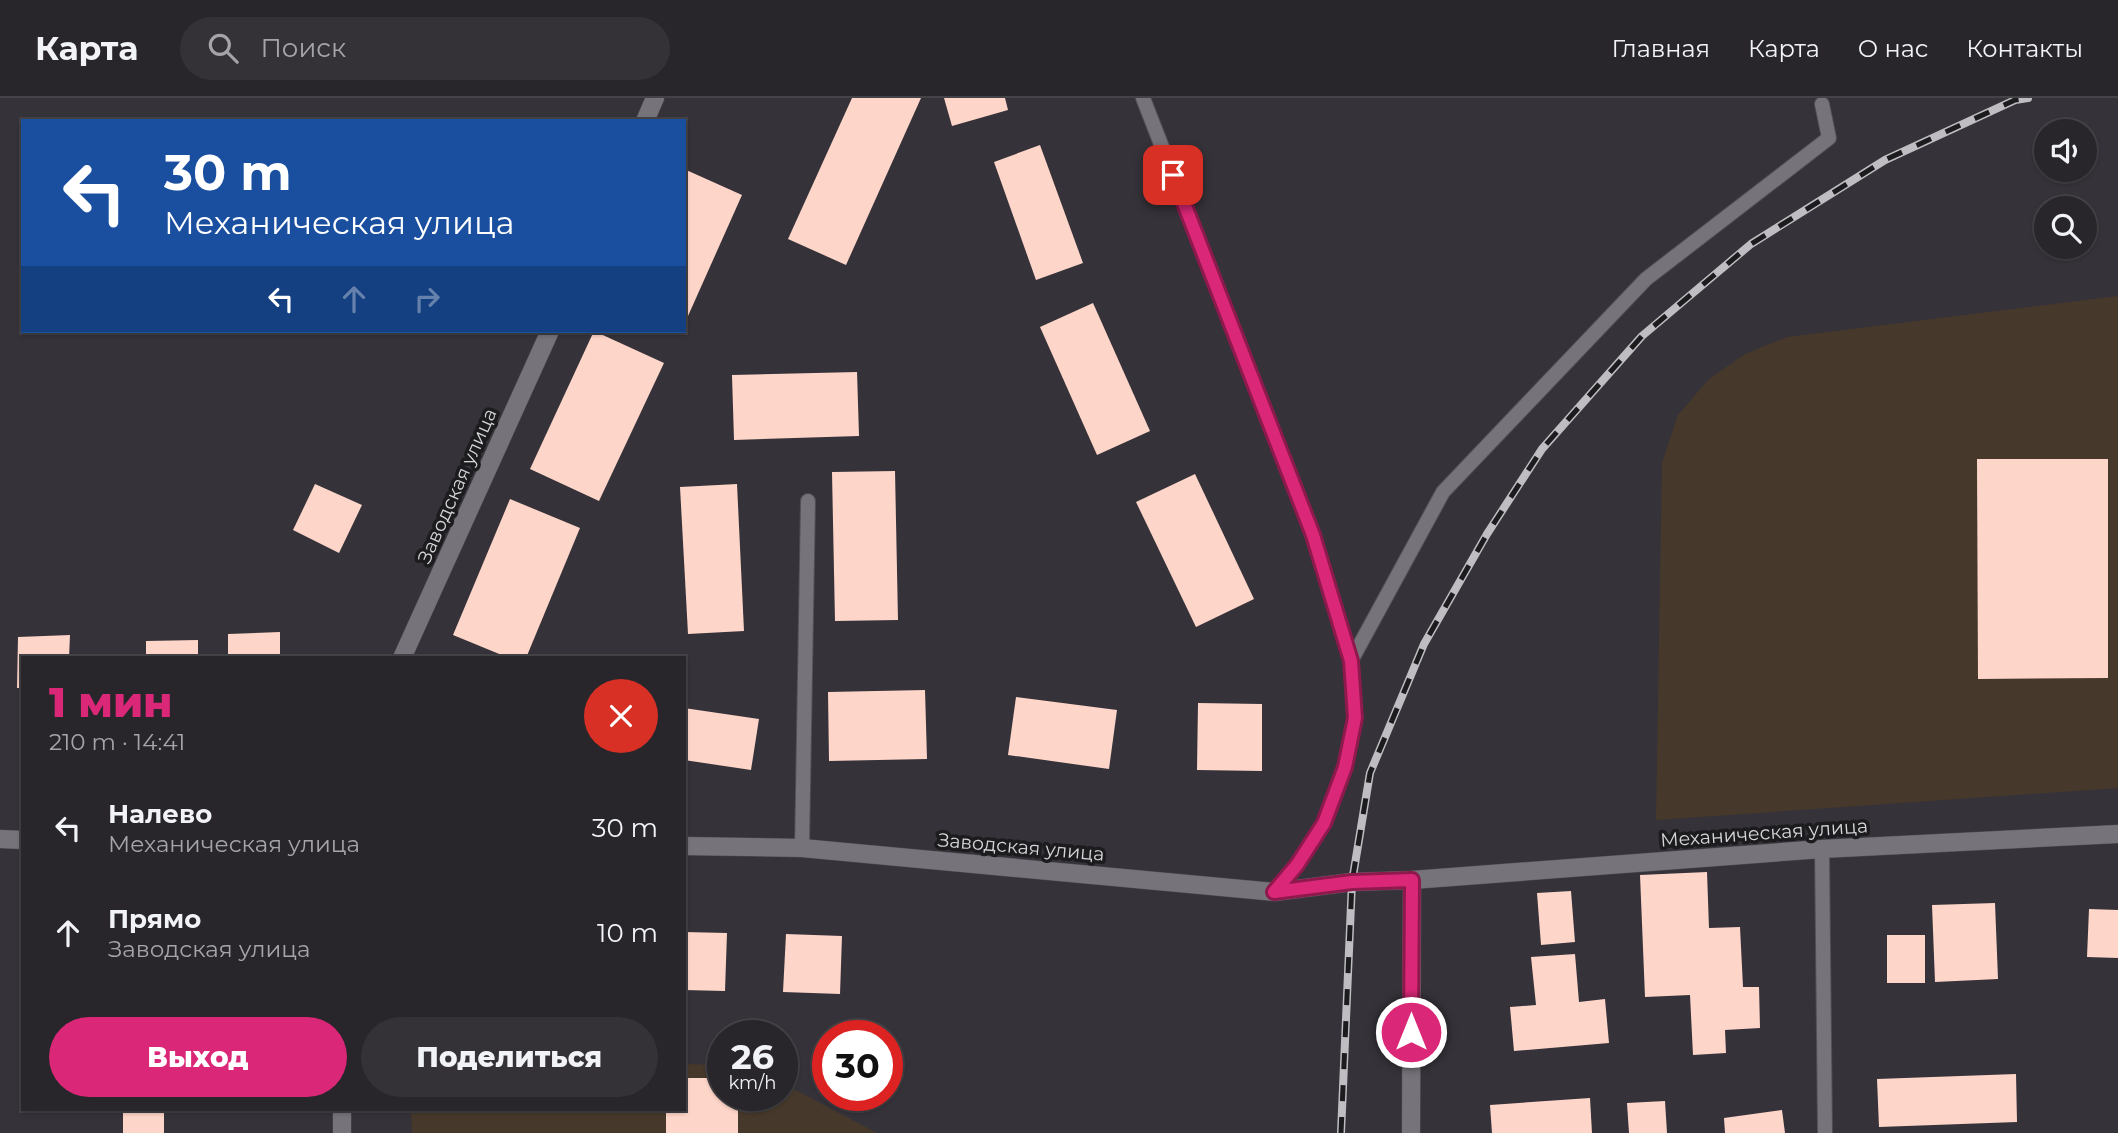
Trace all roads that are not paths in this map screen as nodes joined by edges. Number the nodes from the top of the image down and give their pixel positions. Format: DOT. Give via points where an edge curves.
graph roads {
  1 [pos="655,98"];
  2 [pos="1143,98"];
  3 [pos="1822,104"];
  4 [pos="646,119"];
  5 [pos="549,333"];
  6 [pos="808,501"];
  7 [pos="403,656"];
  8 [pos="1351,661"];
  9 [pos="2118,834"];
  10 [pos="0,839"];
  11 [pos="21,839"];
  12 [pos="686,846"];
  13 [pos="802,848"];
  14 [pos="1822,849"];
  15 [pos="1412,880"];
  16 [pos="1352,882"];
  17 [pos="1274,892"];
  18 [pos="342,1111"];
  19 [pos="342,1133"];
  20 [pos="1411,1133"];
  21 [pos="1825,1133"];
  1 -- 4 [label="street"];
  2 -- 8 [label="lane" via="1313,535"];
  3 -- 8 [label="lane" via="1829,138 1646,279 1443,492"];
  5 -- 7 [label="street, Заводская улица"];
  6 -- 13 [label="lane"];
  8 -- 17 [label="lane" via="1355,718 1345,767 1324,823"];
  9 -- 14 [label="street, Механическая улица"];
  10 -- 11 [label="street"];
  12 -- 13 [label="street, Заводская улица"];
  13 -- 17 [label="street, Заводская улица"];
  14 -- 15 [label="street, Механическая улица"];
  14 -- 21 [label="lane"];
  15 -- 16 [label="street, Механическая улица"];
  15 -- 20 [label="street"];
  16 -- 17 [label="street, Заводская улица"];
  18 -- 19 [label="street"];
}
